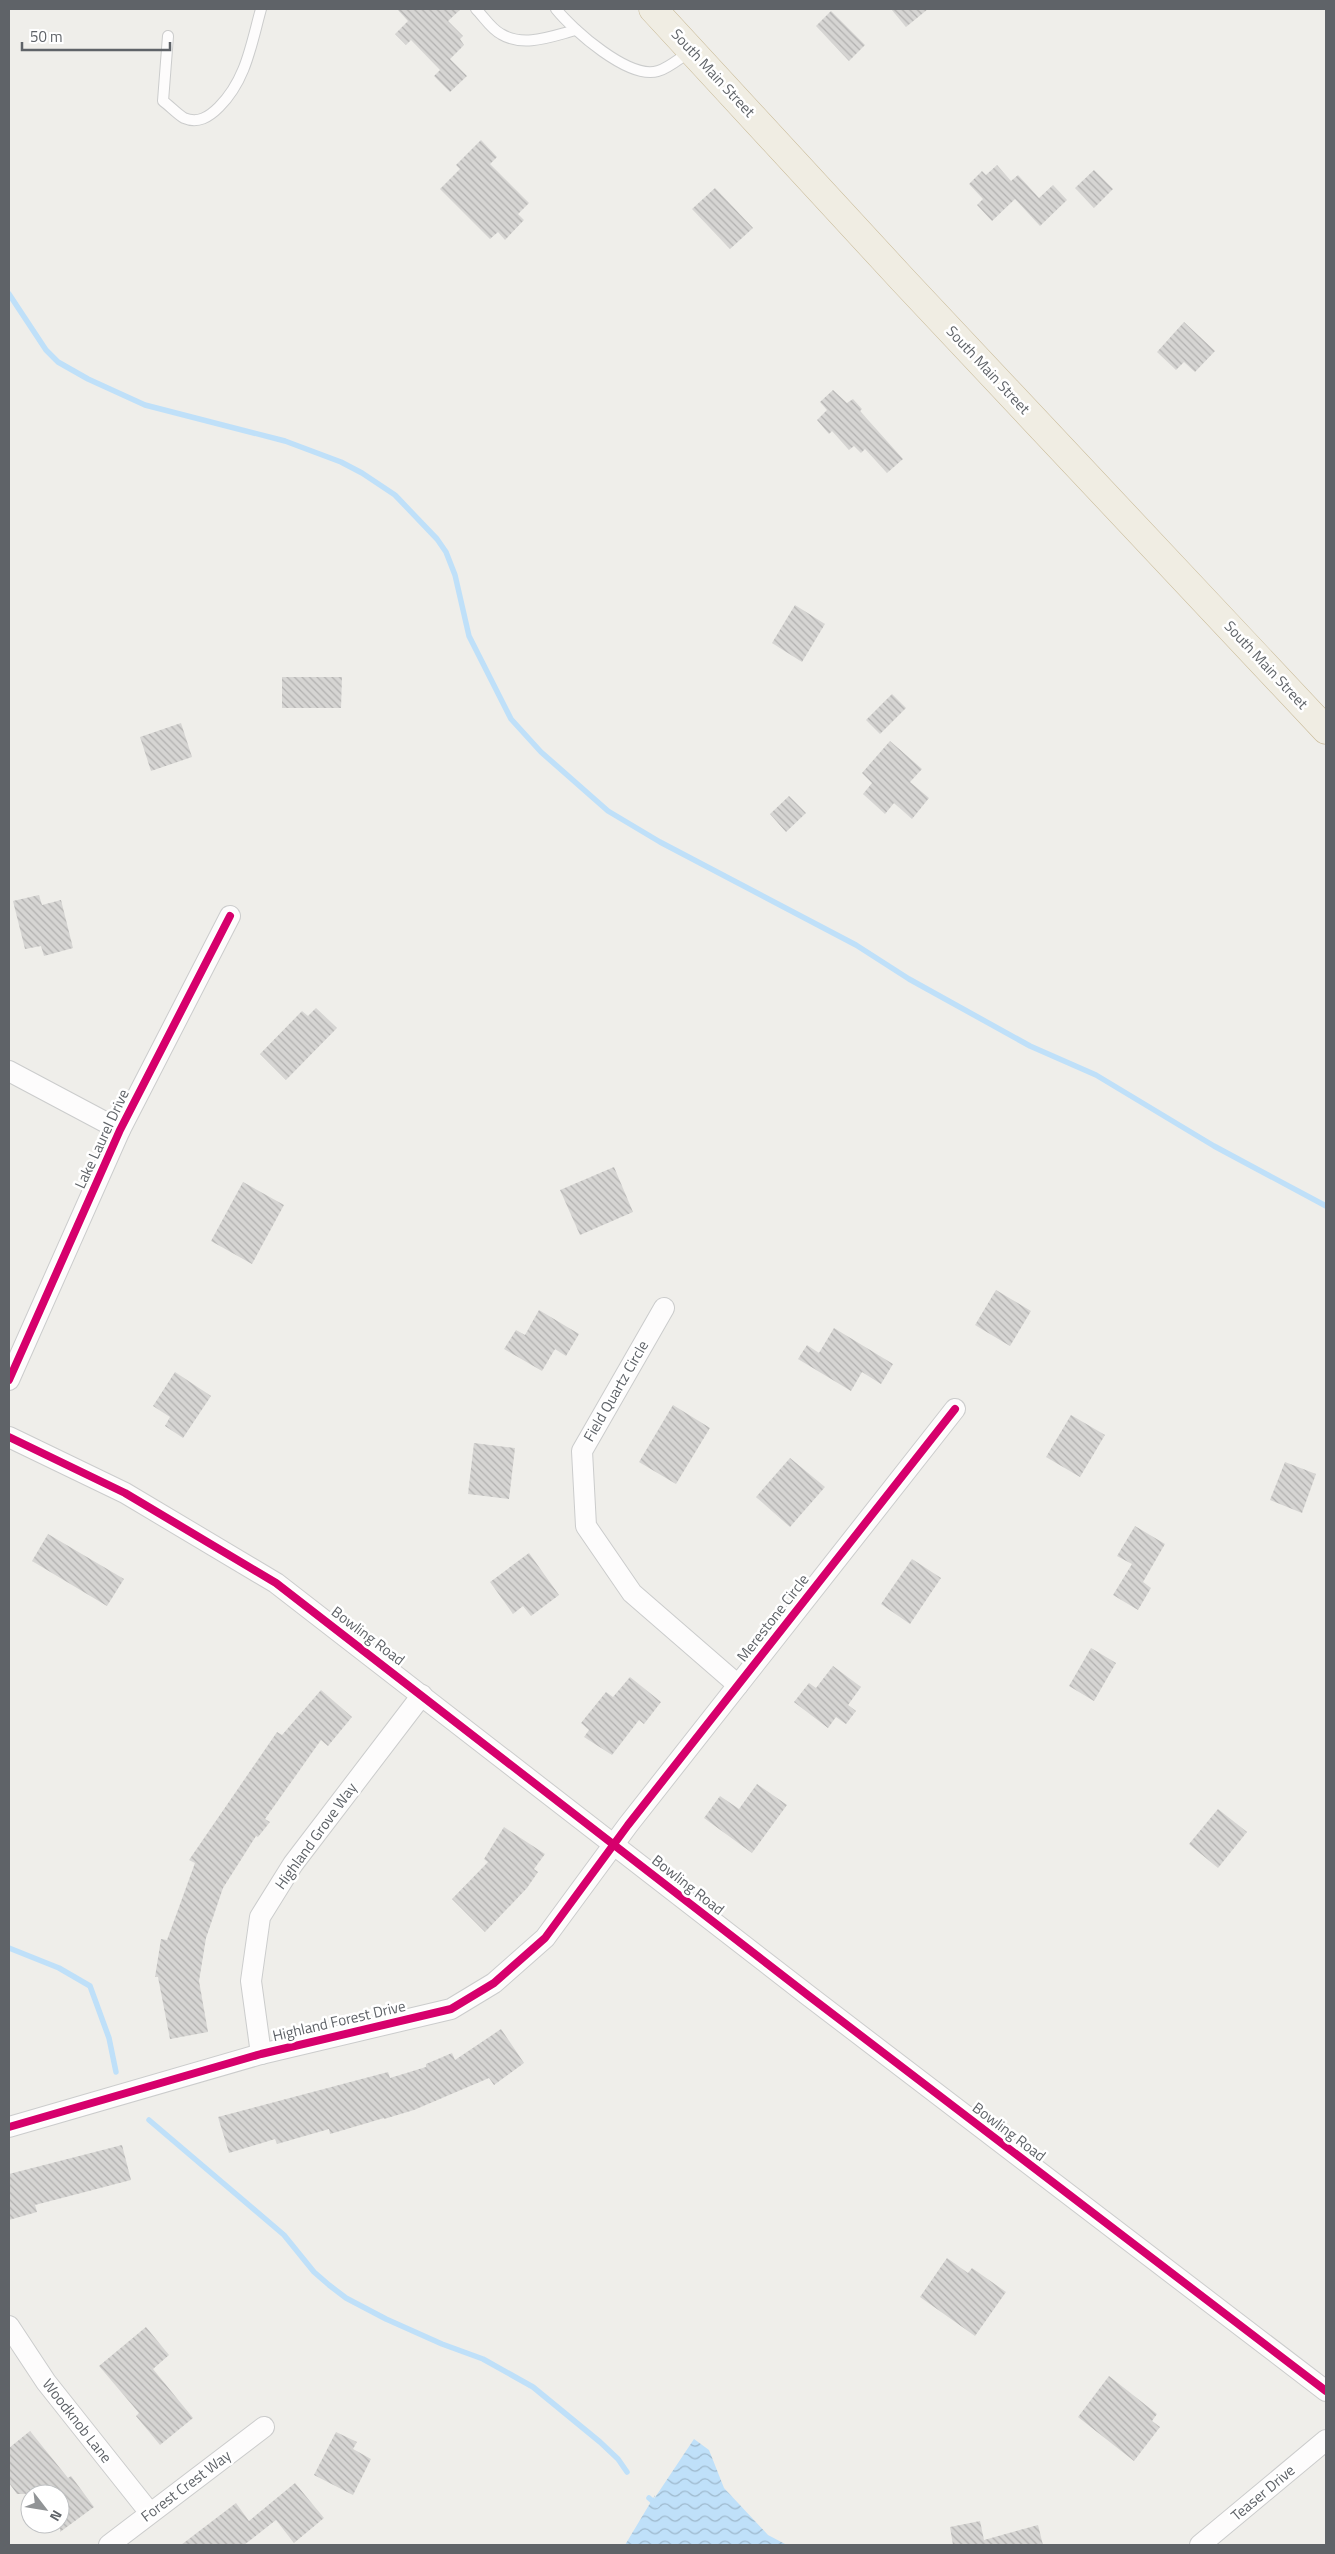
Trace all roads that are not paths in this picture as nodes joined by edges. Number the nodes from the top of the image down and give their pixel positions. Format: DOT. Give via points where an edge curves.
graph roads {
  1 [pos="261,9"];
  2 [pos="476,9"];
  3 [pos="556,9"];
  4 [pos="653,9"];
  5 [pos="576,30"];
  6 [pos="168,36"];
  7 [pos="692,50"];
  8 [pos="1326,730"];
  9 [pos="230,916"];
  10 [pos="9,1071"];
  11 [pos="120,1130"];
  12 [pos="664,1308"];
  13 [pos="9,1380"];
  14 [pos="955,1409"];
  15 [pos="9,1437"];
  16 [pos="738,1685"];
  17 [pos="422,1695"];
  18 [pos="614,1845"];
  19 [pos="261,2054"];
  20 [pos="9,2127"];
  21 [pos="9,2326"];
  22 [pos="1326,2391"];
  23 [pos="264,2427"];
  24 [pos="1326,2440"];
  25 [pos="150,2513"];
  26 [pos="109,2545"];
  27 [pos="1200,2545"];
  1 -- 6 [label="lane" via="239,82 212,114 201,120 184,118 163,101"];
  2 -- 5 [label="lane" via="499,33 513,40 534,40"];
  3 -- 5 [label="lane"];
  4 -- 7 [label="highway, South Main Street"];
  5 -- 7 [label="lane" via="616,60 636,70 657,72"];
  7 -- 8 [label="highway, South Main Street" via="909,287"];
  9 -- 11 [label="street, Lake Laurel Drive"];
  10 -- 11 [label="street"];
  11 -- 13 [label="street, Lake Laurel Drive"];
  12 -- 16 [label="street, Field Quartz Circle" via="582,1450 586,1526 632,1593"];
  14 -- 16 [label="street, Merestone Circle"];
  15 -- 17 [label="street, Bowling Road" via="125,1493 276,1583"];
  16 -- 18 [label="street, Merestone Circle"];
  17 -- 18 [label="street, Bowling Road"];
  17 -- 19 [label="street, Highland Grove Way" via="292,1864 260,1917 251,1981"];
  18 -- 19 [label="street, Highland Forest Drive" via="545,1938 494,1983 451,2009"];
  18 -- 22 [label="street, Bowling Road"];
  19 -- 20 [label="street, Highland Forest Drive"];
  21 -- 25 [label="street, Woodknob Lane" via="46,2382"];
  23 -- 25 [label="street, Forest Crest Way"];
  24 -- 27 [label="street, Teaser Drive"];
  25 -- 26 [label="street, Forest Crest Way"];
}
